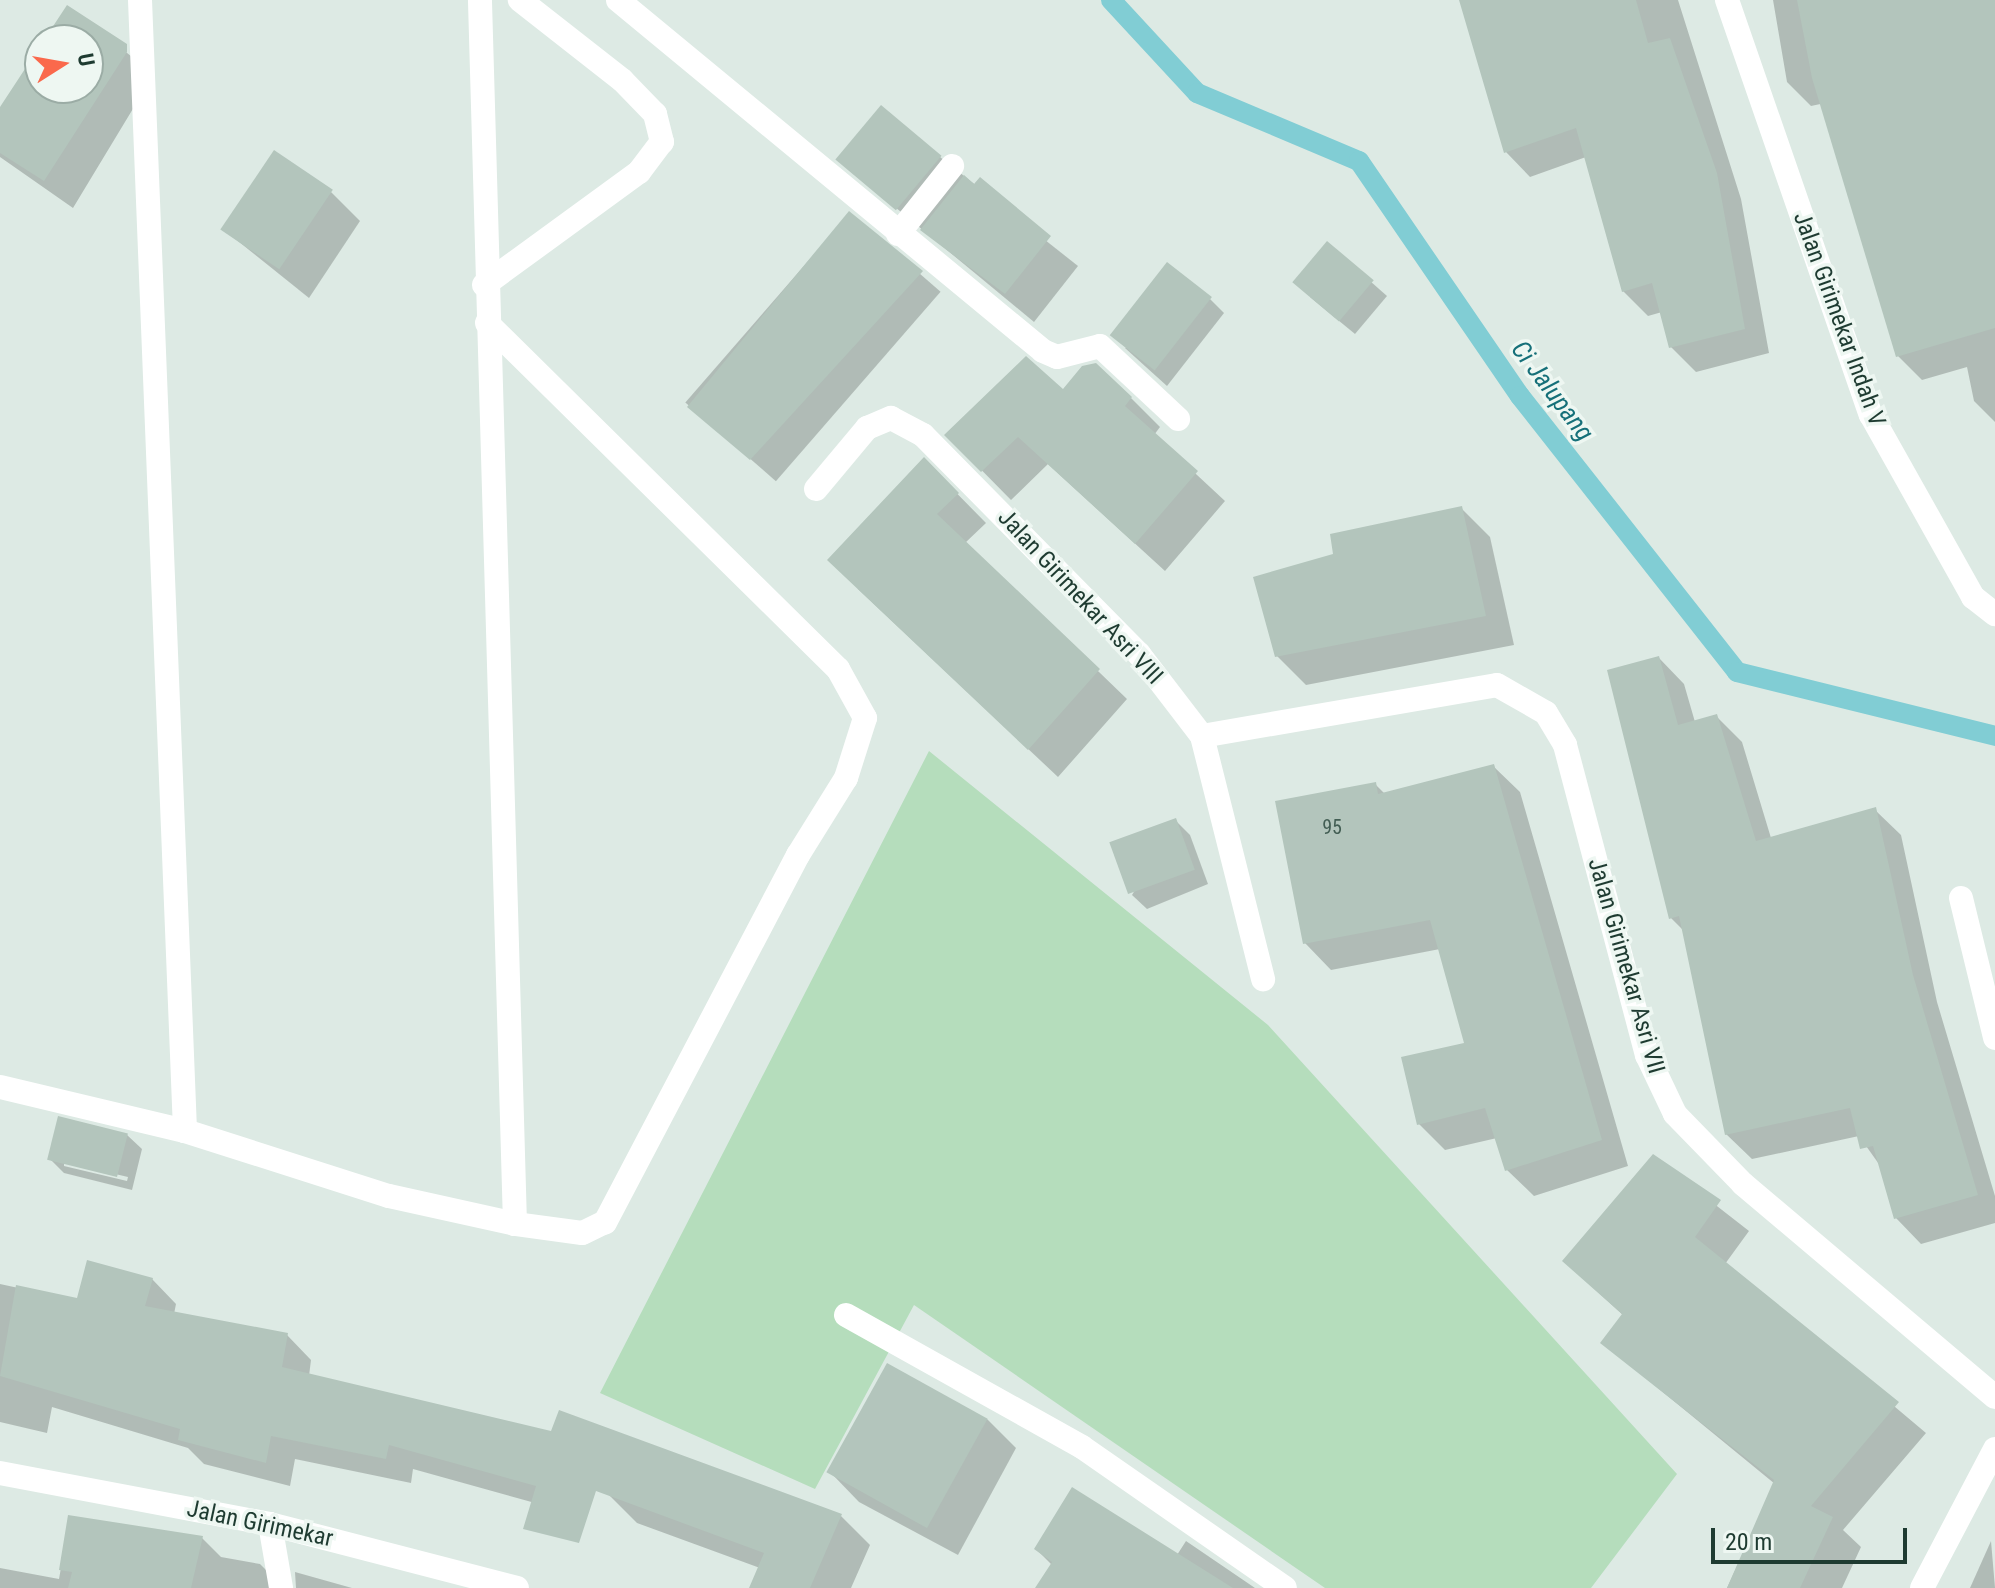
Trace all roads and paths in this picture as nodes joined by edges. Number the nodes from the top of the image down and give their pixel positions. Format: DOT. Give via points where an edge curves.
graph roads {
  1 [pos="140,0"];
  2 [pos="480,0"];
  3 [pos="520,0"];
  4 [pos="618,0"];
  5 [pos="1727,0"];
  6 [pos="952,166"];
  7 [pos="898,234"];
  8 [pos="484,285"];
  9 [pos="487,323"];
  10 [pos="1178,419"];
  11 [pos="816,489"];
  12 [pos="1995,614"];
  13 [pos="1202,736"];
  14 [pos="1961,898"];
  15 [pos="1263,979"];
  16 [pos="1995,1038"];
  17 [pos="0,1087"];
  18 [pos="185,1131"];
  19 [pos="515,1224"];
  20 [pos="846,1315"];
  21 [pos="1995,1397"];
  22 [pos="1995,1449"];
  23 [pos="0,1473"];
  24 [pos="270,1524"];
  25 [pos="281,1588"];
  26 [pos="517,1588"];
  27 [pos="1285,1588"];
  28 [pos="1922,1588"];
  1 -- 18 [label="street"];
  2 -- 8 [label="street"];
  3 -- 8 [label="street" via="622,80 655,114 662,142 639,172"];
  4 -- 7 [label="street"];
  5 -- 12 [label="street, Jalan Girimekar Indah V" via="1871,415 1973,597"];
  6 -- 7 [label="street"];
  7 -- 10 [label="street" via="1043,351 1057,357 1100,346"];
  8 -- 9 [label="street"];
  9 -- 19 [label="street"];
  9 -- 19 [label="street" via="838,669 865,718 846,778 798,855 605,1222 582,1233"];
  11 -- 13 [label="street, Jalan Girimekar Asri VIII" via="867,428 891,418 923,435 1139,654"];
  13 -- 15 [label="street"];
  13 -- 21 [label="street, Jalan Girimekar Asri VII" via="1497,685 1546,713 1565,745 1647,1055 1675,1114 1743,1184"];
  14 -- 16 [label="street"];
  17 -- 18 [label="street"];
  18 -- 19 [label="street" via="389,1196"];
  20 -- 27 [label="street" via="1082,1447"];
  22 -- 28 [label="street"];
  23 -- 24 [label="street, Jalan Girimekar"];
  24 -- 25 [label="street"];
  24 -- 26 [label="street, Jalan Girimekar"];
}
